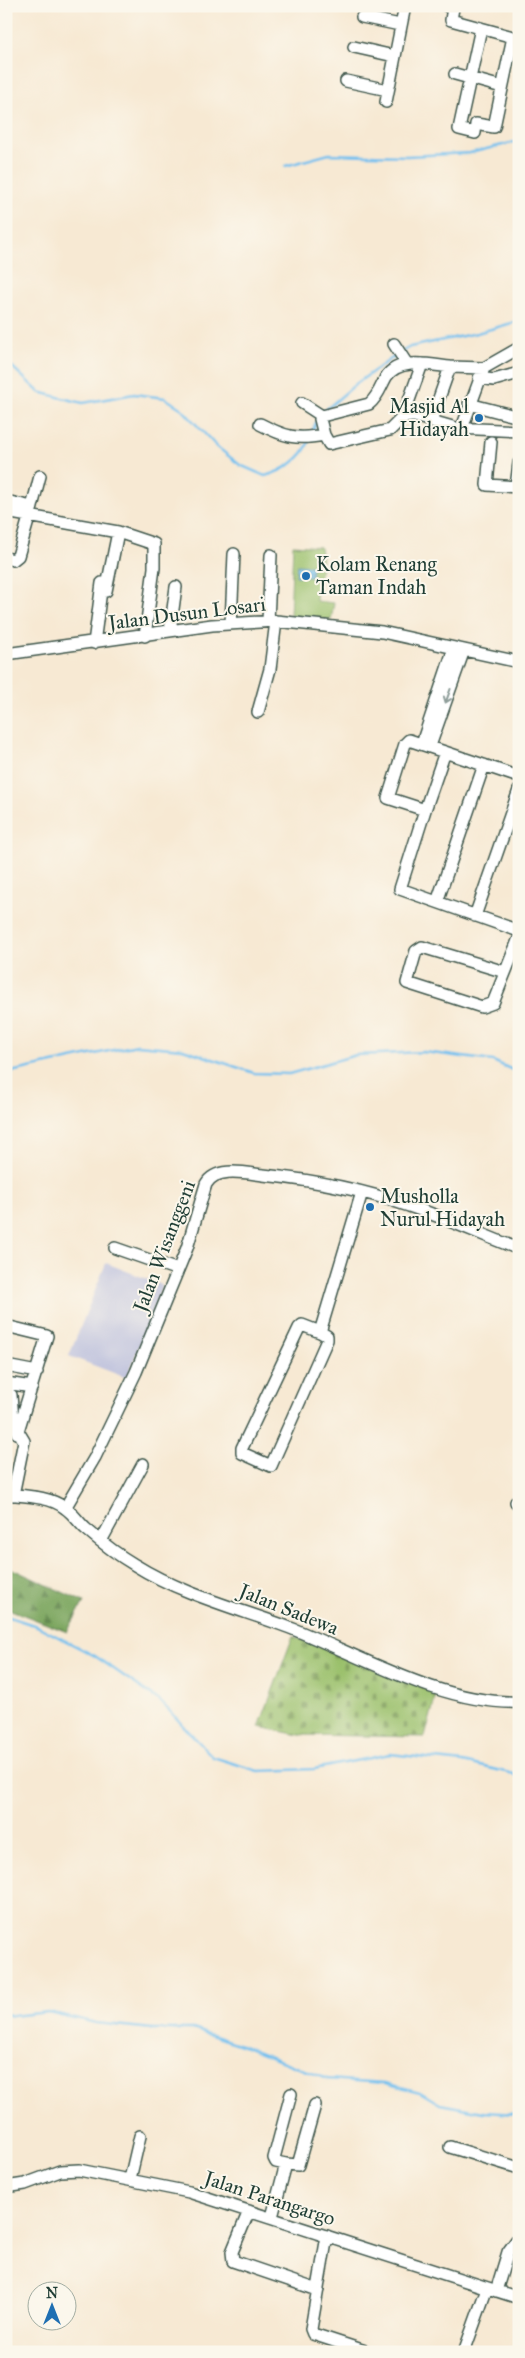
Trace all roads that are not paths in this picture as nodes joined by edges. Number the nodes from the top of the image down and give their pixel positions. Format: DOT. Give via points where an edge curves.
graph roads {
  1 [pos="405,6"];
  2 [pos="447,6"];
  3 [pos="362,17"];
  4 [pos="400,25"];
  5 [pos="481,28"];
  6 [pos="354,46"];
  7 [pos="394,56"];
  8 [pos="455,74"];
  9 [pos="470,78"];
  10 [pos="346,81"];
  11 [pos="502,87"];
  12 [pos="395,345"];
  13 [pos="519,348"];
  14 [pos="405,362"];
  15 [pos="422,364"];
  16 [pos="450,367"];
  17 [pos="481,373"];
  18 [pos="519,373"];
  19 [pos="302,403"];
  20 [pos="469,404"];
  21 [pos="320,414"];
  22 [pos="519,417"];
  23 [pos="403,418"];
  24 [pos="431,421"];
  25 [pos="260,424"];
  26 [pos="462,428"];
  27 [pos="519,431"];
  28 [pos="324,434"];
  29 [pos="491,442"];
  30 [pos="519,463"];
  31 [pos="40,476"];
  32 [pos="517,487"];
  33 [pos="6,501"];
  34 [pos="6,512"];
  35 [pos="30,512"];
  36 [pos="118,532"];
  37 [pos="234,554"];
  38 [pos="271,555"];
  39 [pos="6,558"];
  40 [pos="105,566"];
  41 [pos="176,587"];
  42 [pos="106,591"];
  43 [pos="272,621"];
  44 [pos="231,623"];
  45 [pos="170,631"];
  46 [pos="145,636"];
  47 [pos="94,643"];
  48 [pos="459,649"];
  49 [pos="6,654"];
  50 [pos="519,662"];
  51 [pos="258,712"];
  52 [pos="426,745"];
  53 [pos="445,752"];
  54 [pos="484,765"];
  55 [pos="519,777"];
  56 [pos="519,790"];
  57 [pos="425,810"];
  58 [pos="437,902"];
  59 [pos="475,916"];
  60 [pos="519,931"];
  61 [pos="519,938"];
  62 [pos="505,972"];
  63 [pos="362,1192"];
  64 [pos="116,1248"];
  65 [pos="519,1249"];
  66 [pos="178,1270"];
  67 [pos="6,1326"];
  68 [pos="320,1332"];
  69 [pos="6,1366"];
  70 [pos="37,1372"];
  71 [pos="32,1387"];
  72 [pos="7,1389"];
  73 [pos="18,1431"];
  74 [pos="143,1464"];
  75 [pos="8,1494"];
  76 [pos="519,1500"];
  77 [pos="519,1505"];
  78 [pos="65,1508"];
  79 [pos="100,1541"];
  80 [pos="519,1702"];
  81 [pos="291,2094"];
  82 [pos="315,2105"];
  83 [pos="140,2136"];
  84 [pos="450,2147"];
  85 [pos="286,2164"];
  86 [pos="519,2168"];
  87 [pos="130,2179"];
  88 [pos="6,2187"];
  89 [pos="249,2211"];
  90 [pos="272,2218"];
  91 [pos="327,2236"];
  92 [pos="519,2237"];
  93 [pos="492,2289"];
  94 [pos="318,2290"];
  95 [pos="519,2298"];
  96 [pos="368,2352"];
  97 [pos="464,2352"];
  1 -- 4 [label="street"];
  2 -- 5 [label="street" via="454,8 451,20"];
  3 -- 4 [label="street"];
  4 -- 7 [label="street"];
  5 -- 9 [label="street"];
  5 -- 11 [label="street" via="513,37"];
  6 -- 7 [label="street"];
  7 -- 10 [label="street" via="387,96"];
  8 -- 9 [label="street"];
  9 -- 11 [label="street"];
  9 -- 11 [label="street" via="459,129 475,133 476,124 494,127"];
  12 -- 14 [label="street"];
  13 -- 17 [label="street"];
  14 -- 15 [label="street"];
  14 -- 21 [label="street" via="388,374 369,404"];
  15 -- 16 [label="street"];
  15 -- 23 [label="street"];
  16 -- 17 [label="street"];
  16 -- 24 [label="street"];
  17 -- 18 [label="street" via="494,380"];
  17 -- 20 [label="street"];
  19 -- 21 [label="street"];
  20 -- 22 [label="street"];
  20 -- 26 [label="street"];
  21 -- 28 [label="street"];
  23 -- 24 [label="street" via="414,416"];
  23 -- 28 [label="street" via="390,430 334,444 326,442"];
  24 -- 26 [label="street"];
  25 -- 28 [label="street" via="288,436 303,438"];
  26 -- 27 [label="street"];
  29 -- 32 [label="street" via="487,485"];
  30 -- 32 [label="street"];
  31 -- 35 [label="street"];
  33 -- 35 [label="street"];
  34 -- 35 [label="street"];
  35 -- 36 [label="street"];
  35 -- 39 [label="street" via="18,556 16,559"];
  36 -- 42 [label="street"];
  36 -- 46 [label="street" via="154,544"];
  37 -- 44 [label="street"];
  38 -- 43 [label="street"];
  40 -- 47 [label="street"];
  41 -- 45 [label="street"];
  43 -- 44 [label="street, Jalan Dusun Losari"];
  43 -- 48 [label="street, Jalan Dusun Losari" via="382,632"];
  43 -- 51 [label="street" via="270,669"];
  44 -- 45 [label="street, Jalan Dusun Losari"];
  45 -- 46 [label="street, Jalan Dusun Losari"];
  46 -- 47 [label="street, Jalan Dusun Losari"];
  47 -- 49 [label="street, Jalan Dusun Losari"];
  48 -- 50 [label="street, Jalan Dusun Losari"];
  48 -- 52 [label="street"];
  52 -- 53 [label="street"];
  52 -- 57 [label="street" via="407,741 388,798"];
  53 -- 54 [label="street"];
  53 -- 57 [label="street"];
  54 -- 55 [label="street"];
  54 -- 58 [label="street"];
  56 -- 59 [label="street"];
  57 -- 58 [label="street" via="400,889"];
  58 -- 59 [label="street"];
  59 -- 60 [label="street"];
  61 -- 62 [label="street"];
  62 -- 62 [label="street" via="420,948 416,951 407,982 486,1007 493,1003"];
  63 -- 65 [label="street, Jalan Wisanggeni" via="410,1206"];
  63 -- 66 [label="street, Jalan Wisanggeni" via="297,1178 218,1174 206,1184 194,1229"];
  63 -- 68 [label="street"];
  64 -- 66 [label="street"];
  66 -- 78 [label="street, Jalan Wisanggeni" via="129,1387 95,1457"];
  67 -- 70 [label="street" via="47,1336"];
  68 -- 68 [label="street" via="302,1325 299,1328 242,1453 271,1466 327,1340 327,1336"];
  69 -- 70 [label="street"];
  70 -- 71 [label="street"];
  71 -- 72 [label="street"];
  71 -- 73 [label="street"];
  72 -- 73 [label="street"];
  73 -- 75 [label="street" via="24,1441"];
  74 -- 79 [label="street"];
  75 -- 78 [label="street" via="46,1500"];
  76 -- 77 [label="street" via="516,1502"];
  78 -- 79 [label="street, Jalan Sadewa"];
  79 -- 80 [label="street, Jalan Sadewa" via="166,1582 418,1681 474,1698"];
  81 -- 85 [label="street" via="274,2158 276,2162"];
  82 -- 85 [label="street" via="298,2165"];
  83 -- 87 [label="street"];
  84 -- 86 [label="street"];
  85 -- 90 [label="street"];
  87 -- 88 [label="street, Jalan Parangargo" via="68,2170"];
  87 -- 89 [label="street, Jalan Parangargo" via="189,2192"];
  89 -- 90 [label="street, Jalan Parangargo"];
  89 -- 94 [label="street" via="232,2252 233,2261"];
  90 -- 91 [label="street, Jalan Parangargo"];
  91 -- 93 [label="street, Jalan Parangargo"];
  91 -- 94 [label="street"];
  92 -- 93 [label="street" via="508,2252"];
  93 -- 95 [label="street, Jalan Parangargo"];
  93 -- 97 [label="street"];
  94 -- 96 [label="street" via="311,2329 313,2334"];
}
